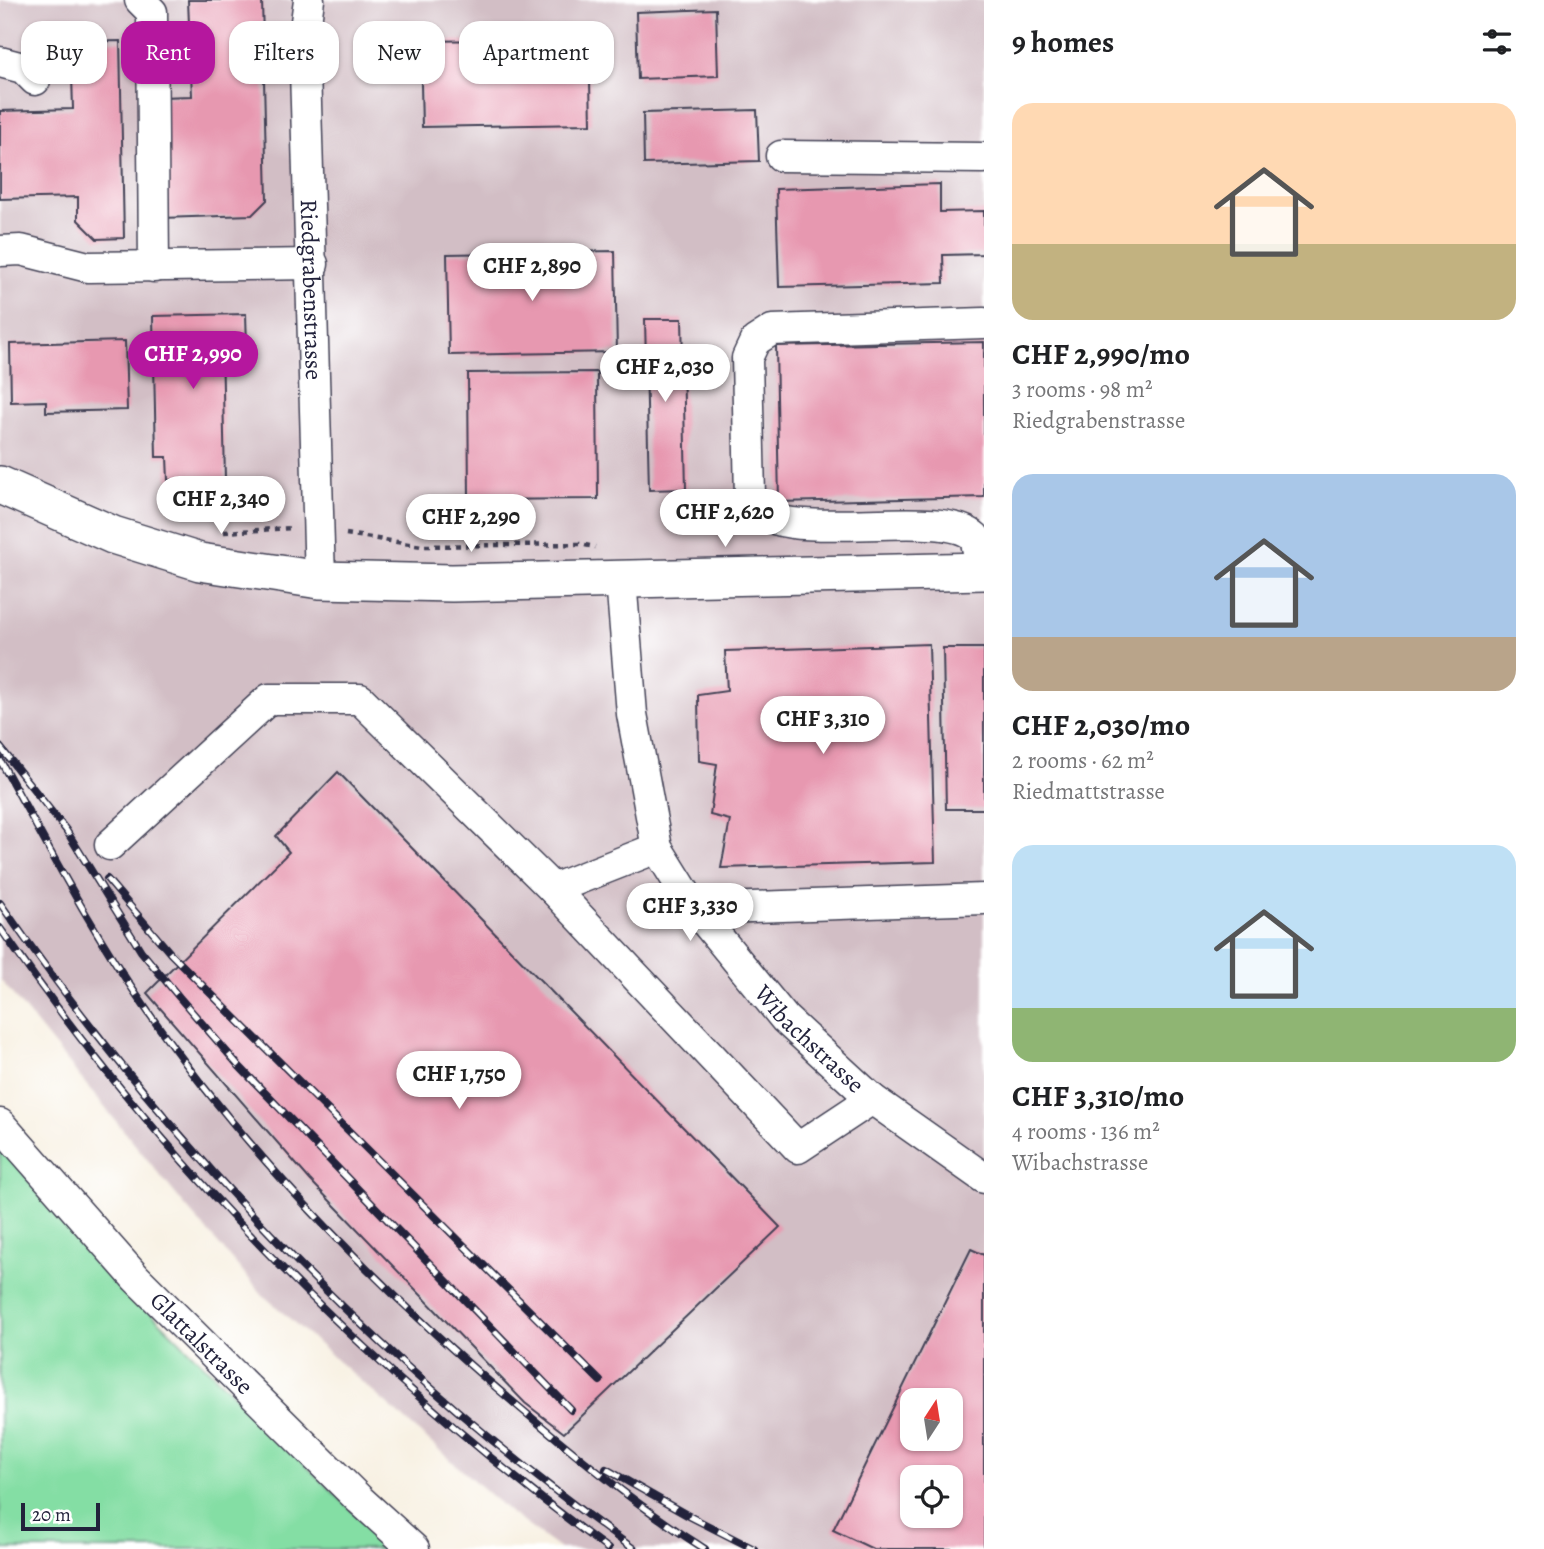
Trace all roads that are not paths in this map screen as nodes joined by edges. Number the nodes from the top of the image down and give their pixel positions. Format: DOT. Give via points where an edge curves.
graph roads {
  1 [pos="140,0"];
  2 [pos="309,0"];
  3 [pos="0,62"];
  4 [pos="21,67"];
  5 [pos="781,156"];
  6 [pos="984,158"];
  7 [pos="0,251"];
  8 [pos="313,264"];
  9 [pos="154,267"];
  10 [pos="984,323"];
  11 [pos="0,485"];
  12 [pos="613,564"];
  13 [pos="983,571"];
  14 [pos="320,580"];
  15 [pos="110,845"];
  16 [pos="657,848"];
  17 [pos="553,888"];
  18 [pos="984,899"];
  19 [pos="695,908"];
  20 [pos="872,1099"];
  21 [pos="0,1124"];
  22 [pos="984,1178"];
  23 [pos="414,1549"];
  1 -- 9 [label="street" via="152,12"];
  2 -- 8 [label="street, Riedgrabenstrasse" via="304,36"];
  3 -- 4 [label="street"];
  5 -- 6 [label="street"];
  7 -- 9 [label="street" via="21,250 88,267"];
  8 -- 9 [label="street"];
  8 -- 14 [label="street, Riedgrabenstrasse"];
  10 -- 13 [label="street" via="772,330 755,341 747,358 754,509 782,520 962,527 975,537"];
  11 -- 14 [label="main road" via="83,523 158,549 241,570"];
  12 -- 13 [label="main road"];
  12 -- 14 [label="main road" via="452,583"];
  12 -- 16 [label="street, Wibachstrasse" via="632,714"];
  15 -- 17 [label="street" via="269,699 360,699"];
  16 -- 17 [label="street"];
  16 -- 19 [label="street, Wibachstrasse"];
  17 -- 20 [label="street" via="798,1148"];
  18 -- 19 [label="street"];
  19 -- 20 [label="street, Wibachstrasse" via="785,1019"];
  20 -- 22 [label="street, Wibachstrasse"];
  21 -- 23 [label="street, Glattalstrasse" via="136,1278"];
}
